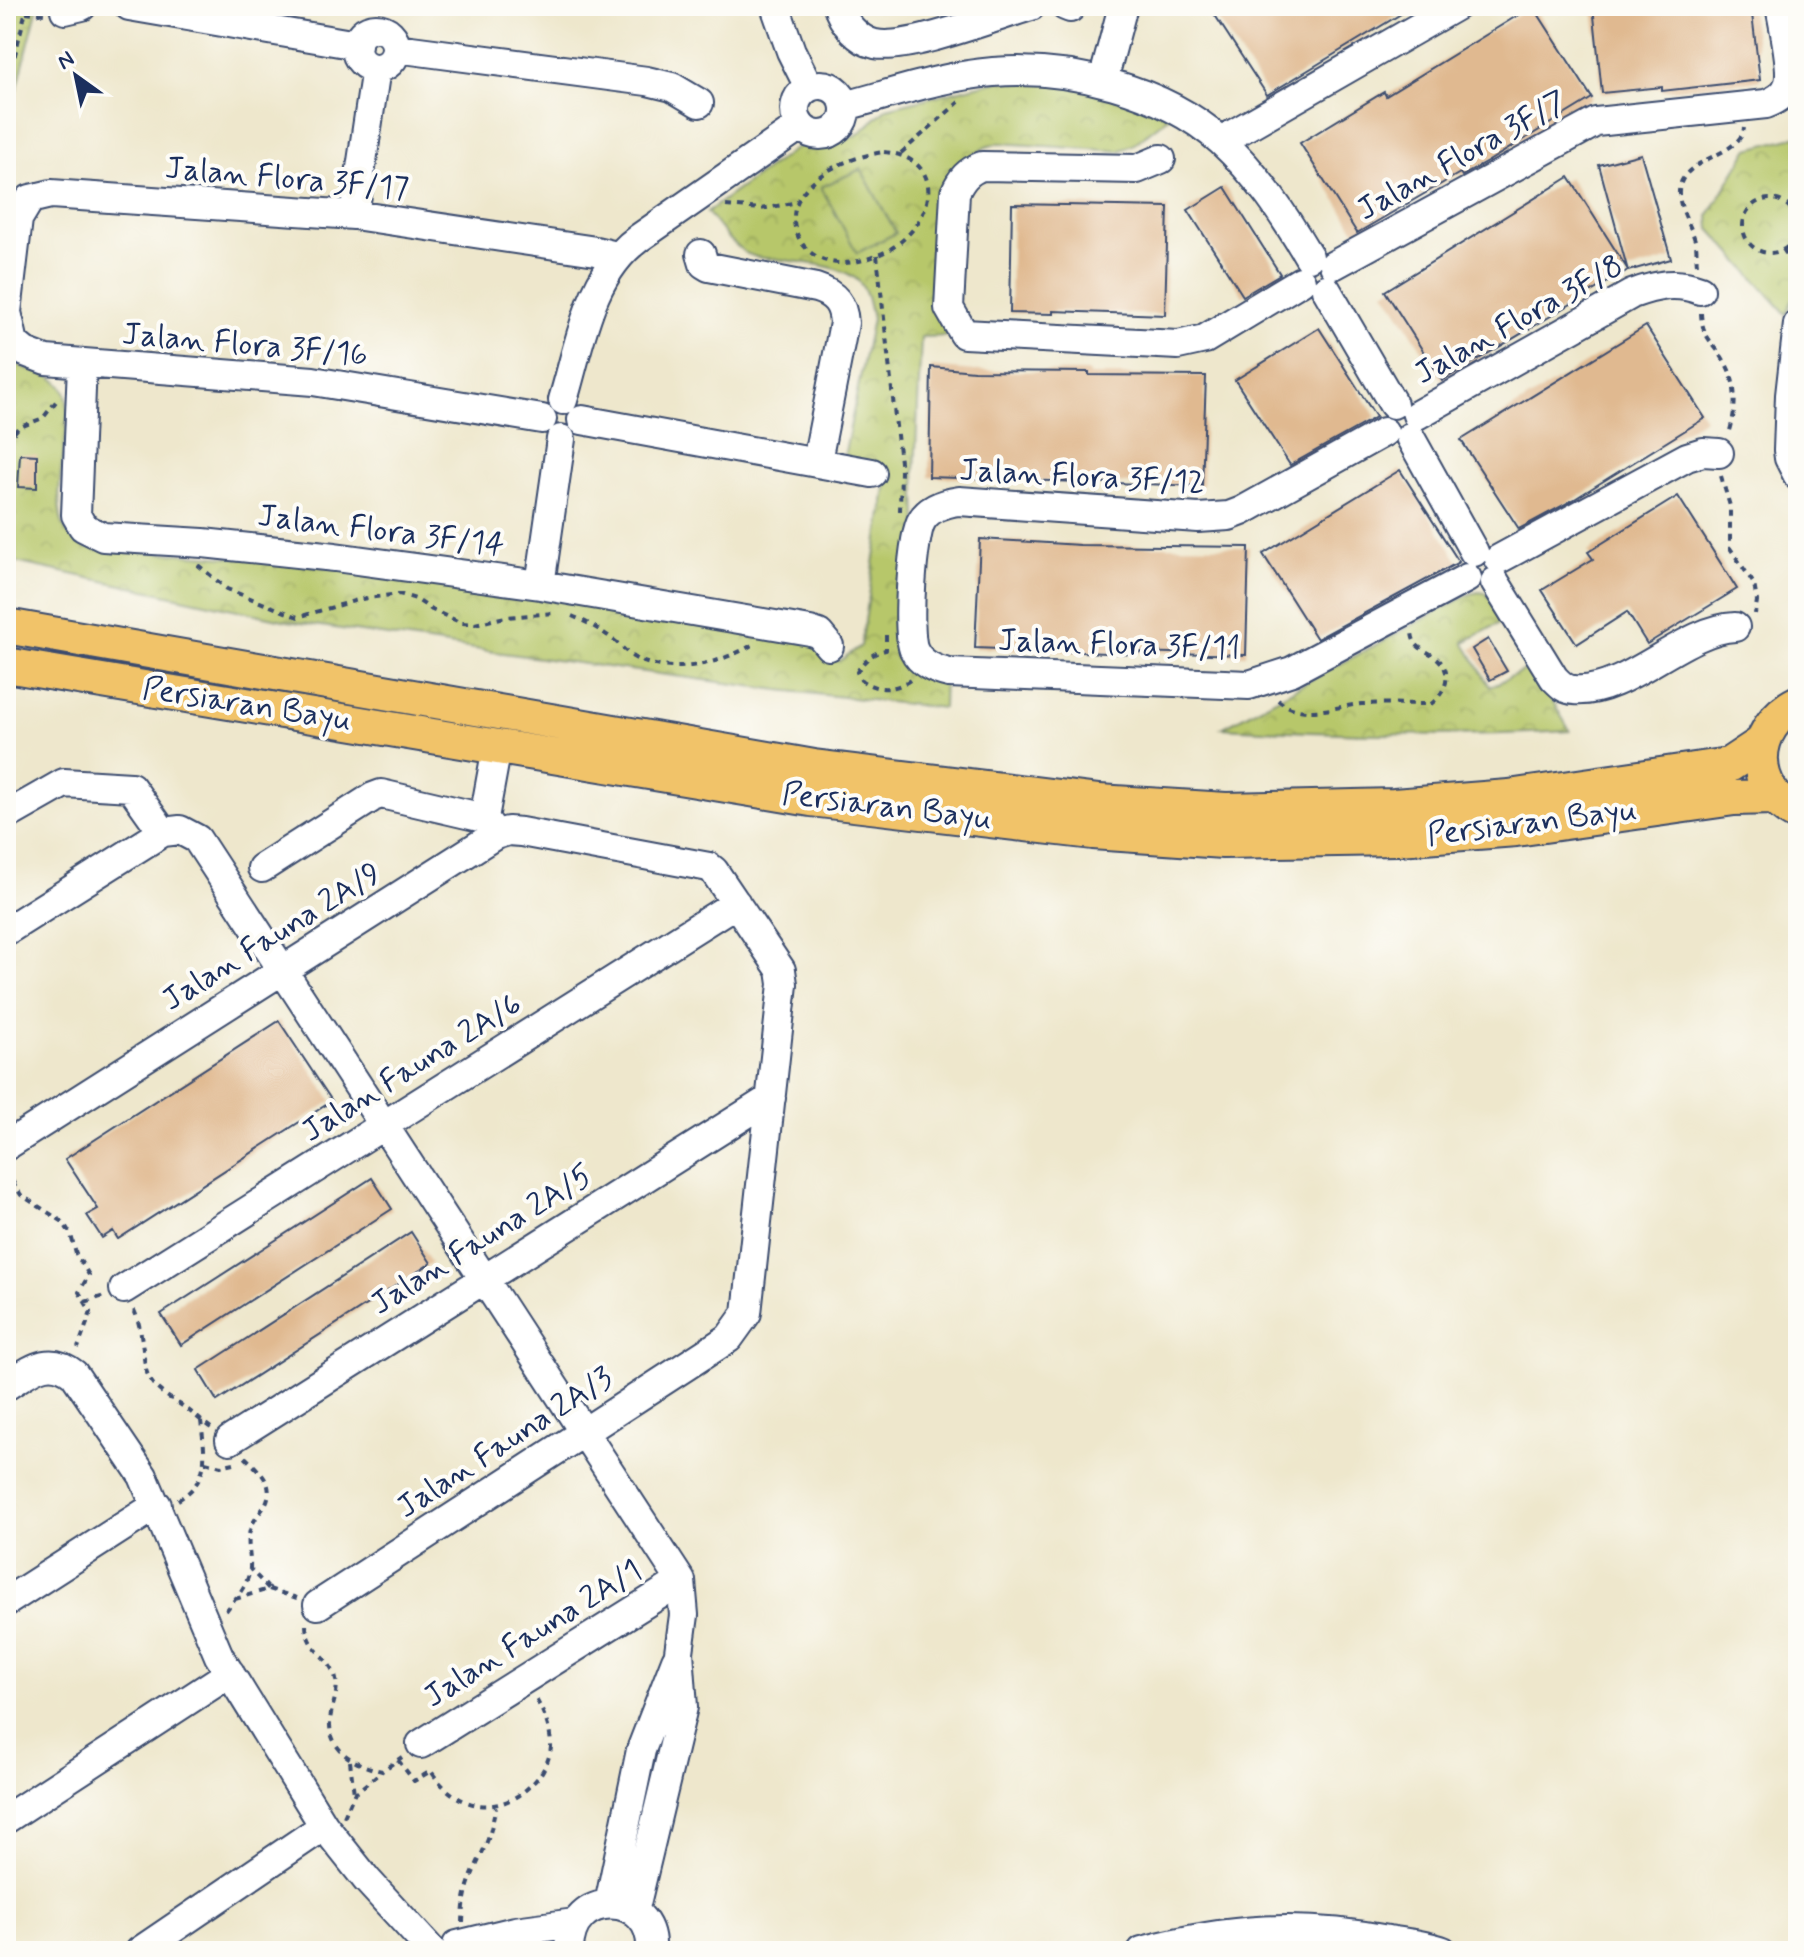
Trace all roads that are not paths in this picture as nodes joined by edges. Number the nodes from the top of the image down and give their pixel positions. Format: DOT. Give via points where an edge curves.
graph roads {
  1 [pos="129,6"];
  2 [pos="775,6"];
  3 [pos="838,6"];
  4 [pos="1031,6"];
  5 [pos="1123,6"];
  6 [pos="1456,6"];
  7 [pos="1781,11"];
  8 [pos="377,32"];
  9 [pos="1103,81"];
  10 [pos="809,87"];
  11 [pos="699,103"];
  12 [pos="845,106"];
  13 [pos="800,126"];
  14 [pos="1221,141"];
  15 [pos="1161,159"];
  16 [pos="354,215"];
  17 [pos="701,254"];
  18 [pos="617,256"];
  19 [pos="1318,273"];
  20 [pos="10,274"];
  21 [pos="1700,290"];
  22 [pos="1798,324"];
  23 [pos="82,370"];
  24 [pos="562,420"];
  25 [pos="1401,422"];
  26 [pos="1719,453"];
  27 [pos="817,461"];
  28 [pos="872,473"];
  29 [pos="1798,476"];
  30 [pos="1484,568"];
  31 [pos="912,584"];
  32 [pos="540,585"];
  33 [pos="6,626"];
  34 [pos="1735,627"];
  35 [pos="829,646"];
  36 [pos="6,665"];
  37 [pos="1798,703"];
  38 [pos="1762,743"];
  39 [pos="497,747"];
  40 [pos="1786,806"];
  41 [pos="6,816"];
  42 [pos="490,827"];
  43 [pos="163,832"];
  44 [pos="262,868"];
  45 [pos="736,903"];
  46 [pos="6,931"];
  47 [pos="283,971"];
  48 [pos="771,1098"];
  49 [pos="384,1126"];
  50 [pos="6,1146"];
  51 [pos="484,1279"];
  52 [pos="124,1289"];
  53 [pos="6,1386"];
  54 [pos="583,1432"];
  55 [pos="230,1440"];
  56 [pos="157,1505"];
  57 [pos="681,1581"];
  58 [pos="6,1602"];
  59 [pos="318,1605"];
  60 [pos="230,1673"];
  61 [pos="410,1752"];
  62 [pos="6,1819"];
  63 [pos="329,1832"];
  64 [pos="622,1908"];
  65 [pos="1306,1940"];
  66 [pos="569,1944"];
  67 [pos="450,1948"];
  68 [pos="140,1951"];
  69 [pos="651,1951"];
  70 [pos="1142,1951"];
  71 [pos="1443,1951"];
  1 -- 8 [label="street"];
  2 -- 10 [label="street"];
  3 -- 4 [label="street" via="860,38 888,45"];
  5 -- 9 [label="street"];
  6 -- 14 [label="street"];
  7 -- 19 [label="street, Jalan Flora 3F/7" via="1790,81 1776,100 1596,122"];
  8 -- 11 [label="street" via="647,81 672,87"];
  8 -- 16 [label="street" via="358,56 376,68"];
  9 -- 12 [label="street" via="1040,70 993,72"];
  9 -- 14 [label="street" via="1168,106"];
  10 -- 12 [label="street" via="832,87"];
  10 -- 13 [label="street" via="796,102"];
  12 -- 13 [label="street" via="834,132 813,135"];
  13 -- 18 [label="street"];
  14 -- 19 [label="street" via="1263,187"];
  15 -- 19 [label="street, Jalan Flora 3F/7" via="1137,169 982,166 961,179 955,193 949,308 964,334 1191,343"];
  16 -- 18 [label="street, Jalan Flora 3F/17"];
  16 -- 20 [label="street, Jalan Flora 3F/17" via="43,194 30,199 20,212"];
  17 -- 27 [label="street" via="709,267 816,288 841,305 844,323"];
  18 -- 24 [label="street" via="598,288"];
  19 -- 25 [label="street"];
  20 -- 23 [label="street, Jalan Flora 3F/16" via="8,319 14,343 38,358"];
  21 -- 25 [label="street, Jalan Flora 3F/8" via="1675,284 1632,294"];
  22 -- 29 [label="street" via="1789,458"];
  23 -- 24 [label="street, Jalan Flora 3F/16" via="313,381"];
  23 -- 32 [label="street, Jalan Flora 3F/14" via="76,506 79,522 88,531 103,537 335,557"];
  24 -- 27 [label="street, Jalan Flora 3F/16"];
  24 -- 32 [label="street"];
  25 -- 30 [label="street"];
  25 -- 31 [label="street, Jalan Flora 3F/12" via="1229,516 951,502 936,507 919,524"];
  26 -- 30 [label="street, Jalan Flora 3F/11" via="1687,457"];
  27 -- 28 [label="street, Jalan Flora 3F/16"];
  30 -- 31 [label="street, Jalan Flora 3F/11" via="1292,671 1249,685 940,671 915,653"];
  30 -- 34 [label="street" via="1554,678 1575,690 1601,687 1706,632"];
  32 -- 35 [label="street, Jalan Flora 3F/14" via="778,625 819,634"];
  33 -- 38 [label="main road, Persiaran Bayu" via="814,767 1099,802 1226,810 1509,797 1729,765"];
  36 -- 39 [label="main road, Persiaran Bayu"];
  37 -- 38 [label="main road" via="1771,724"];
  38 -- 40 [label="main road" via="1765,782"];
  39 -- 40 [label="main road, Persiaran Bayu" via="902,811 1223,841 1398,838 1516,829 1734,798"];
  39 -- 42 [label="street"];
  41 -- 43 [label="street" via="64,783 131,787"];
  42 -- 44 [label="street" via="381,794"];
  42 -- 45 [label="street" via="709,867"];
  42 -- 47 [label="street, Jalan Fauna 2A/9"];
  43 -- 46 [label="street"];
  43 -- 47 [label="street" via="180,830 197,839"];
  45 -- 48 [label="street" via="781,970"];
  45 -- 49 [label="street, Jalan Fauna 2A/6"];
  47 -- 49 [label="street"];
  47 -- 50 [label="street, Jalan Fauna 2A/9"];
  48 -- 51 [label="street, Jalan Fauna 2A/5"];
  48 -- 54 [label="street, Jalan Fauna 2A/3" via="747,1313 729,1338"];
  49 -- 51 [label="street"];
  49 -- 52 [label="street, Jalan Fauna 2A/6"];
  51 -- 54 [label="street"];
  51 -- 55 [label="street, Jalan Fauna 2A/5"];
  53 -- 56 [label="street" via="40,1366 58,1364 74,1374"];
  54 -- 57 [label="street"];
  54 -- 59 [label="street, Jalan Fauna 2A/3"];
  56 -- 58 [label="street"];
  56 -- 60 [label="street"];
  57 -- 61 [label="street, Jalan Fauna 2A/1"];
  57 -- 64 [label="street" via="683,1707"];
  60 -- 62 [label="street"];
  60 -- 63 [label="street"];
  63 -- 67 [label="street" via="367,1880"];
  63 -- 68 [label="street"];
  64 -- 66 [label="street" via="596,1906"];
  64 -- 69 [label="street" via="643,1920"];
  65 -- 70 [label="street" via="1253,1931 1191,1938"];
  65 -- 71 [label="street" via="1381,1938"];
  66 -- 67 [label="street" via="515,1931"];
}
